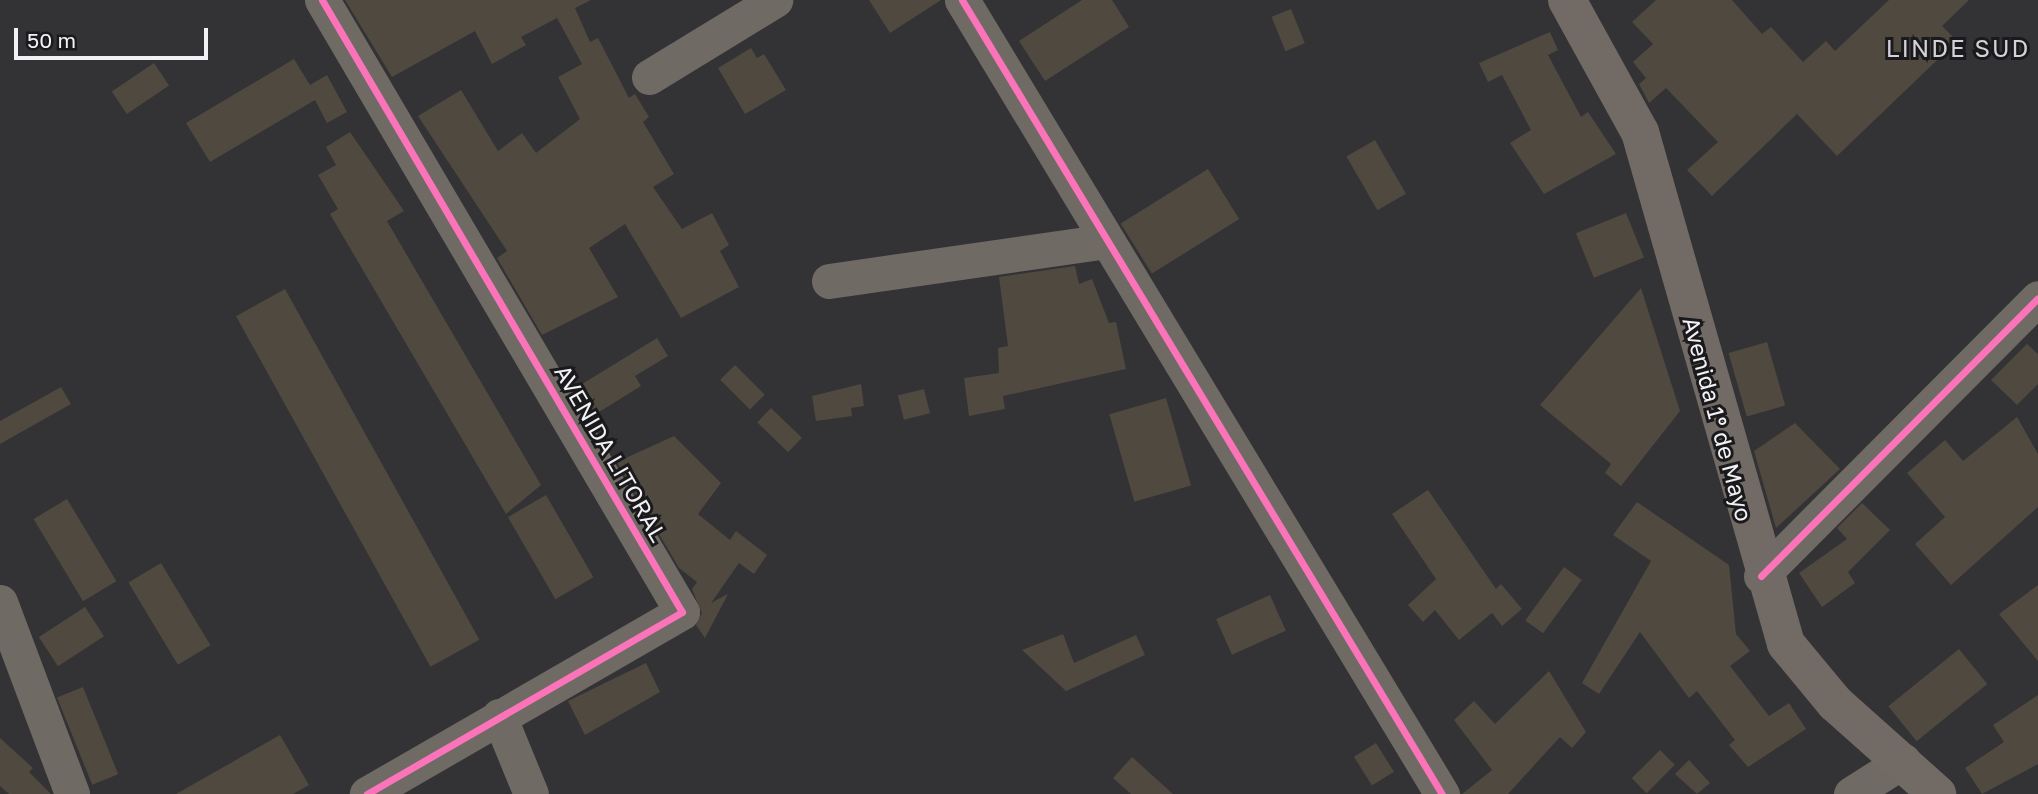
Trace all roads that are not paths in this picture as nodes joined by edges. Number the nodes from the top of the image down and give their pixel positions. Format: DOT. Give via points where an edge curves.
graph roads {
  1 [pos="322,0"];
  2 [pos="775,0"];
  3 [pos="962,0"];
  4 [pos="1567,0"];
  5 [pos="649,77"];
  6 [pos="1105,241"];
  7 [pos="829,281"];
  8 [pos="2038,298"];
  9 [pos="1761,576"];
  10 [pos="0,602"];
  11 [pos="499,716"];
  12 [pos="1903,761"];
  13 [pos="72,794"];
  14 [pos="367,794"];
  15 [pos="531,794"];
  16 [pos="1443,794"];
  17 [pos="1851,794"];
  18 [pos="1937,794"];
  1 -- 11 [label="street, AVENIDA LITORAL" via="682,612"];
  2 -- 5 [label="street"];
  3 -- 6 [label="street"];
  4 -- 9 [label="main road, Avenida 1º de Mayo" via="1640,132"];
  6 -- 7 [label="street"];
  6 -- 16 [label="street"];
  8 -- 9 [label="street"];
  9 -- 12 [label="main road, Avenida 1º de Mayo" via="1786,644 1835,703"];
  10 -- 13 [label="street"];
  11 -- 14 [label="street, AVENIDA LITORAL"];
  11 -- 15 [label="street"];
  12 -- 17 [label="street"];
  12 -- 18 [label="main road, Avenida 1º de Mayo"];
}
